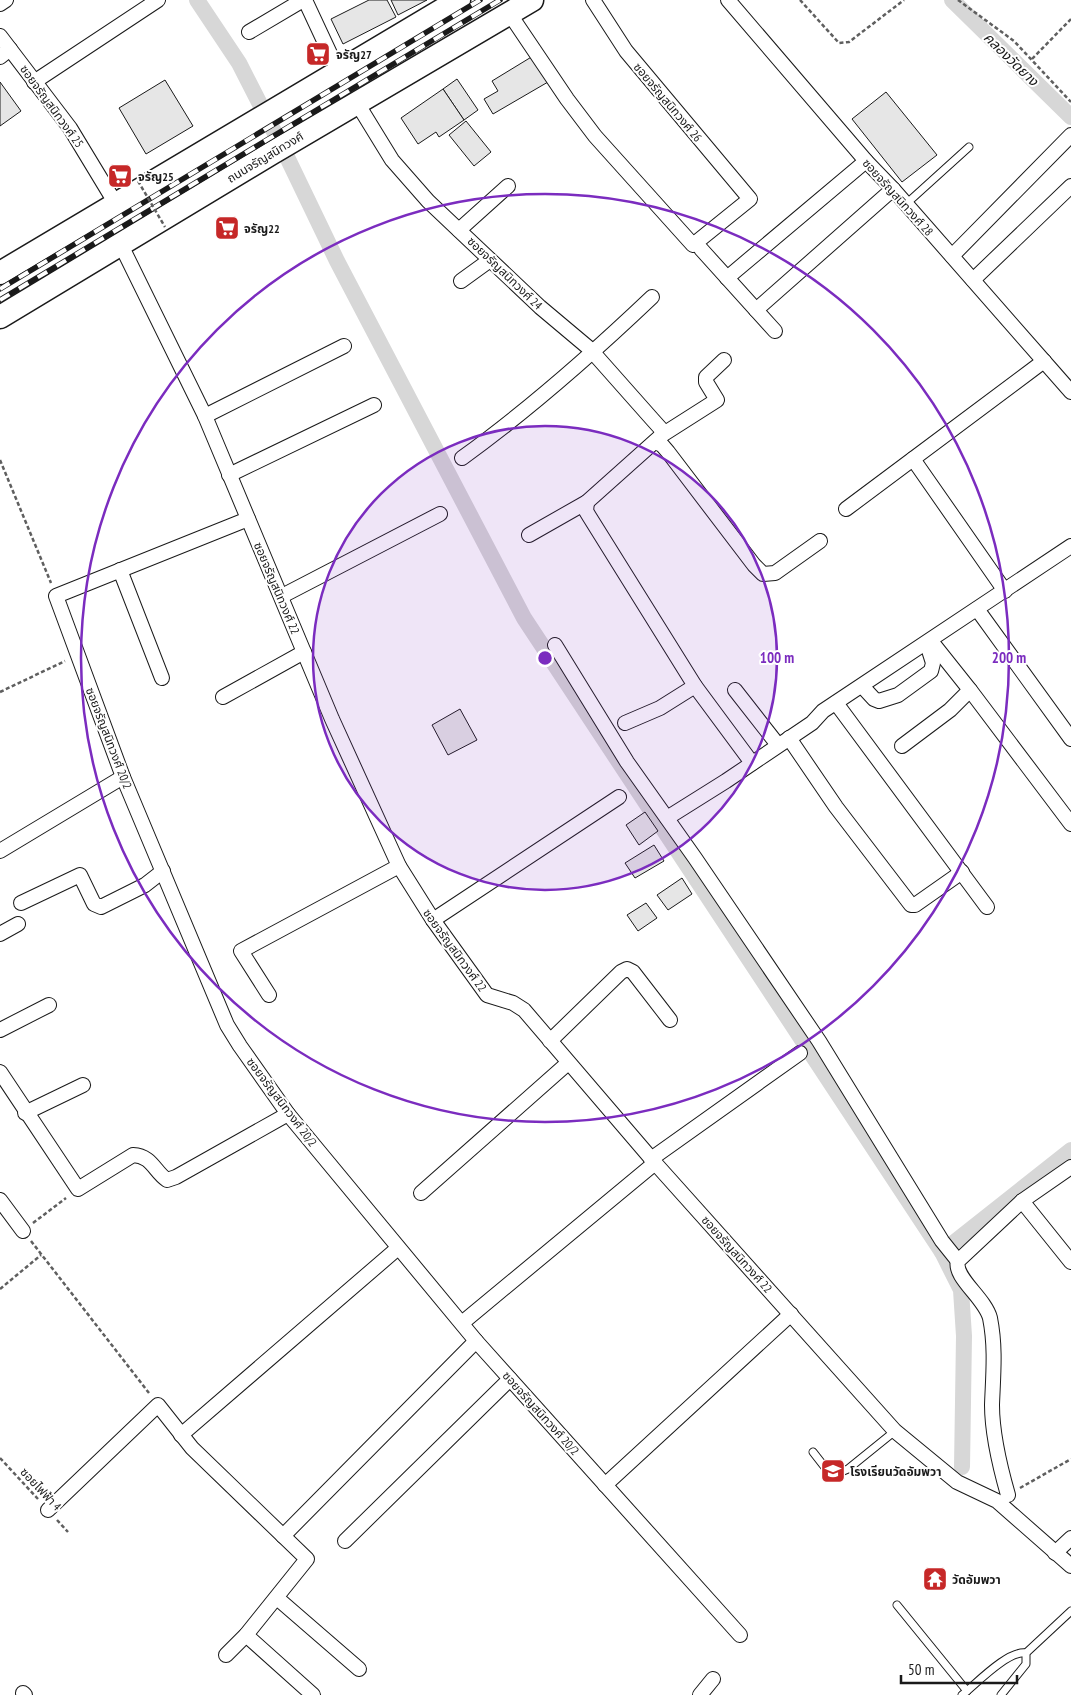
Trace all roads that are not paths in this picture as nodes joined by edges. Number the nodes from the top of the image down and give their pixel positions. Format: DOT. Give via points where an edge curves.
graph roads {
  1 [pos="6,0"];
  2 [pos="158,0"];
  3 [pos="304,0"];
  4 [pos="459,0"];
  5 [pos="532,0"];
  6 [pos="593,0"];
  7 [pos="728,0"];
  8 [pos="0,4"];
  9 [pos="509,13"];
  10 [pos="249,32"];
  11 [pos="0,36"];
  12 [pos="5,53"];
  13 [pos="339,73"];
  14 [pos="34,82"];
  15 [pos="357,103"];
  16 [pos="1071,134"];
  17 [pos="969,147"];
  18 [pos="866,161"];
  19 [pos="508,186"];
  20 [pos="1071,186"];
  21 [pos="893,189"];
  22 [pos="116,204"];
  23 [pos="906,204"];
  24 [pos="460,230"];
  25 [pos="121,245"];
  26 [pos="701,249"];
  27 [pos="952,256"];
  28 [pos="490,260"];
  29 [pos="0,274"];
  30 [pos="727,278"];
  31 [pos="973,280"];
  32 [pos="461,281"];
  33 [pos="652,297"];
  34 [pos="756,310"];
  35 [pos="0,317"];
  36 [pos="775,331"];
  37 [pos="344,346"];
  38 [pos="593,353"];
  39 [pos="724,360"];
  40 [pos="1044,361"];
  41 [pos="1071,392"];
  42 [pos="374,406"];
  43 [pos="205,416"];
  44 [pos="658,439"];
  45 [pos="462,458"];
  46 [pos="913,459"];
  47 [pos="229,475"];
  48 [pos="587,502"];
  49 [pos="846,509"];
  50 [pos="440,514"];
  51 [pos="248,519"];
  52 [pos="529,535"];
  53 [pos="820,541"];
  54 [pos="1071,546"];
  55 [pos="120,570"];
  56 [pos="1005,590"];
  57 [pos="282,596"];
  58 [pos="977,609"];
  59 [pos="929,642"];
  60 [pos="555,645"];
  61 [pos="304,652"];
  62 [pos="162,678"];
  63 [pos="695,686"];
  64 [pos="862,686"];
  65 [pos="735,690"];
  66 [pos="970,690"];
  67 [pos="223,697"];
  68 [pos="836,703"];
  69 [pos="624,723"];
  70 [pos="1071,739"];
  71 [pos="784,742"];
  72 [pos="902,746"];
  73 [pos="752,763"];
  74 [pos="123,777"];
  75 [pos="619,798"];
  76 [pos="667,818"];
  77 [pos="1071,824"];
  78 [pos="0,851"];
  79 [pos="399,866"];
  80 [pos="163,871"];
  81 [pos="962,872"];
  82 [pos="21,903"];
  83 [pos="988,907"];
  84 [pos="433,920"];
  85 [pos="18,924"];
  86 [pos="0,934"];
  87 [pos="269,995"];
  88 [pos="49,1005"];
  89 [pos="670,1020"];
  90 [pos="0,1030"];
  91 [pos="550,1041"];
  92 [pos="800,1053"];
  93 [pos="568,1063"];
  94 [pos="0,1072"];
  95 [pos="83,1085"];
  96 [pos="25,1113"];
  97 [pos="288,1114"];
  98 [pos="653,1161"];
  99 [pos="1071,1167"];
  100 [pos="421,1193"];
  101 [pos="0,1200"];
  102 [pos="1022,1201"];
  103 [pos="23,1231"];
  104 [pos="398,1248"];
  105 [pos="956,1258"];
  106 [pos="1071,1262"];
  107 [pos="791,1314"];
  108 [pos="462,1323"];
  109 [pos="476,1341"];
  110 [pos="510,1379"];
  111 [pos="895,1431"];
  112 [pos="181,1435"];
  113 [pos="813,1452"];
  114 [pos="605,1485"];
  115 [pos="1002,1498"];
  116 [pos="48,1510"];
  117 [pos="283,1536"];
  118 [pos="1071,1538"];
  119 [pos="345,1541"];
  120 [pos="1055,1553"];
  121 [pos="1071,1566"];
  122 [pos="277,1598"];
  123 [pos="897,1605"];
  124 [pos="1071,1611"];
  125 [pos="246,1635"];
  126 [pos="740,1635"];
  127 [pos="1026,1653"];
  128 [pos="226,1655"];
  129 [pos="359,1669"];
  130 [pos="713,1679"];
  131 [pos="964,1693"];
  132 [pos="313,1695"];
  133 [pos="700,1695"];
  134 [pos="1001,1695"];
  1 -- 8 [label="street"];
  2 -- 14 [label="street"];
  3 -- 10 [label="street"];
  3 -- 13 [label="street"];
  4 -- 13 [label="main road"];
  5 -- 9 [label="main road, ถนนจรัญสนิทวงศ์"];
  6 -- 9 [label="street, ซอยจรัญสนิทวงศ์ 26" via="626,51 750,198 692,246 595,136"];
  7 -- 18 [label="street, ซอยจรัญสนิทวงศ์ 28"];
  9 -- 15 [label="main road, ถนนจรัญสนิทวงศ์"];
  11 -- 12 [label="street, ซอยจรัญสนิทวงศ์ 25"];
  12 -- 14 [label="street, ซอยจรัญสนิทวงศ์ 25"];
  13 -- 22 [label="main road"];
  14 -- 22 [label="street, ซอยจรัญสนิทวงศ์ 25" via="70,128"];
  15 -- 24 [label="street, ซอยจรัญสนิทวงศ์ 24" via="392,160 428,201"];
  15 -- 25 [label="main road, ถนนจรัญสนิทวงศ์"];
  16 -- 27 [label="street"];
  17 -- 23 [label="lane"];
  18 -- 21 [label="street, ซอยจรัญสนิทวงศ์ 28"];
  18 -- 30 [label="street"];
  19 -- 24 [label="street"];
  20 -- 31 [label="street"];
  21 -- 23 [label="street, ซอยจรัญสนิทวงศ์ 28"];
  21 -- 34 [label="street"];
  22 -- 29 [label="main road"];
  23 -- 27 [label="street, ซอยจรัญสนิทวงศ์ 28"];
  24 -- 28 [label="street, ซอยจรัญสนิทวงศ์ 24"];
  25 -- 35 [label="main road, ถนนจรัญสนิทวงศ์"];
  25 -- 43 [label="street, ซอยจรัญสนิทวงศ์ 22"];
  26 -- 30 [label="street"];
  27 -- 31 [label="street, ซอยจรัญสนิทวงศ์ 28"];
  28 -- 32 [label="street"];
  28 -- 38 [label="street, ซอยจรัญสนิทวงศ์ 24"];
  30 -- 34 [label="street"];
  31 -- 40 [label="street, ซอยจรัญสนิทวงศ์ 28"];
  33 -- 38 [label="street"];
  34 -- 36 [label="street"];
  37 -- 43 [label="street"];
  38 -- 44 [label="street, ซอยจรัญสนิทวงศ์ 24" via="661,429"];
  38 -- 45 [label="street" via="522,414"];
  39 -- 44 [label="street" via="706,377 717,400"];
  40 -- 41 [label="street, ซอยจรัญสนิทวงศ์ 28"];
  40 -- 46 [label="street"];
  42 -- 47 [label="street"];
  43 -- 47 [label="street, ซอยจรัญสนิทวงศ์ 22"];
  44 -- 48 [label="street"];
  44 -- 53 [label="street, ซอยจรัญสนิทวงศ์ 24" via="763,574 775,573"];
  46 -- 49 [label="street"];
  46 -- 56 [label="street"];
  47 -- 51 [label="street, ซอยจรัญสนิทวงศ์ 22"];
  48 -- 52 [label="street"];
  48 -- 63 [label="street" via="586,511"];
  50 -- 57 [label="street"];
  51 -- 55 [label="street"];
  51 -- 57 [label="street, ซอยจรัญสนิทวงศ์ 22"];
  54 -- 56 [label="street"];
  55 -- 62 [label="street"];
  55 -- 74 [label="street, ซอยจรัญสนิทวงศ์ 20/2" via="56,596"];
  56 -- 58 [label="street"];
  57 -- 61 [label="street, ซอยจรัญสนิทวงศ์ 22"];
  58 -- 59 [label="street"];
  58 -- 70 [label="street"];
  59 -- 64 [label="street"];
  59 -- 64 [label="street" via="932,671 898,695 879,701"];
  59 -- 66 [label="street"];
  60 -- 76 [label="street" via="602,724"];
  61 -- 67 [label="street"];
  61 -- 79 [label="street, ซอยจรัญสนิทวงศ์ 22"];
  63 -- 69 [label="street" via="660,708"];
  63 -- 73 [label="street"];
  64 -- 68 [label="street"];
  65 -- 71 [label="street"];
  66 -- 72 [label="street" via="950,710"];
  66 -- 77 [label="street"];
  68 -- 71 [label="street"];
  68 -- 81 [label="street"];
  71 -- 73 [label="street"];
  71 -- 81 [label="street" via="911,905"];
  73 -- 76 [label="street"];
  74 -- 78 [label="street"];
  74 -- 80 [label="street, ซอยจรัญสนิทวงศ์ 20/2"];
  75 -- 84 [label="street"];
  76 -- 105 [label="street" via="819,1041 942,1241"];
  79 -- 84 [label="street, ซอยจรัญสนิทวงศ์ 22"];
  79 -- 87 [label="street" via="241,951"];
  80 -- 82 [label="street" via="145,885 101,907 94,904 80,875"];
  80 -- 97 [label="street, ซอยจรัญสนิทวงศ์ 20/2" via="227,1025"];
  81 -- 83 [label="street"];
  84 -- 91 [label="street, ซอยจรัญสนิทวงศ์ 22" via="486,995 524,1010"];
  85 -- 86 [label="street"];
  88 -- 90 [label="street"];
  89 -- 91 [label="street" via="633,972 627,969"];
  91 -- 93 [label="street, ซอยจรัญสนิทวงศ์ 22"];
  92 -- 98 [label="street"];
  93 -- 98 [label="street, ซอยจรัญสนิทวงศ์ 22"];
  93 -- 100 [label="street"];
  94 -- 96 [label="street"];
  95 -- 96 [label="street"];
  96 -- 97 [label="street" via="78,1189 133,1155 150,1161 167,1180 176,1177"];
  97 -- 104 [label="street, ซอยจรัญสนิทวงศ์ 20/2"];
  98 -- 107 [label="street, ซอยจรัญสนิทวงศ์ 22"];
  98 -- 108 [label="street"];
  99 -- 102 [label="street"];
  101 -- 103 [label="street"];
  102 -- 105 [label="street"];
  102 -- 106 [label="street"];
  104 -- 108 [label="street, ซอยจรัญสนิทวงศ์ 20/2"];
  104 -- 112 [label="street"];
  105 -- 115 [label="street" via="959,1274 971,1286 990,1318 995,1363 992,1407"];
  107 -- 111 [label="street, ซอยจรัญสนิทวงศ์ 22"];
  107 -- 114 [label="street"];
  108 -- 109 [label="street, ซอยจรัญสนิทวงศ์ 20/2"];
  109 -- 110 [label="street, ซอยจรัญสนิทวงศ์ 20/2"];
  109 -- 117 [label="street"];
  110 -- 114 [label="street, ซอยจรัญสนิทวงศ์ 20/2"];
  110 -- 119 [label="street"];
  111 -- 113 [label="lane" via="848,1469 836,1474 827,1470"];
  111 -- 115 [label="street, ซอยจรัญสนิทวงศ์ 22" via="957,1482"];
  112 -- 116 [label="street" via="158,1405"];
  112 -- 117 [label="street"];
  114 -- 126 [label="street, ซอยจรัญสนิทวงศ์ 20/2"];
  115 -- 120 [label="street, ซอยจรัญสนิทวงศ์ 22"];
  117 -- 122 [label="street" via="307,1559"];
  118 -- 120 [label="street"];
  120 -- 121 [label="street, ซอยจรัญสนิทวงศ์ 22"];
  122 -- 125 [label="street"];
  122 -- 129 [label="street"];
  123 -- 131 [label="lane"];
  124 -- 127 [label="lane"];
  125 -- 128 [label="street"];
  125 -- 132 [label="street"];
  127 -- 131 [label="lane" via="1019,1652 1006,1659"];
  127 -- 134 [label="lane" via="1026,1664"];
  130 -- 133 [label="street"];
}
